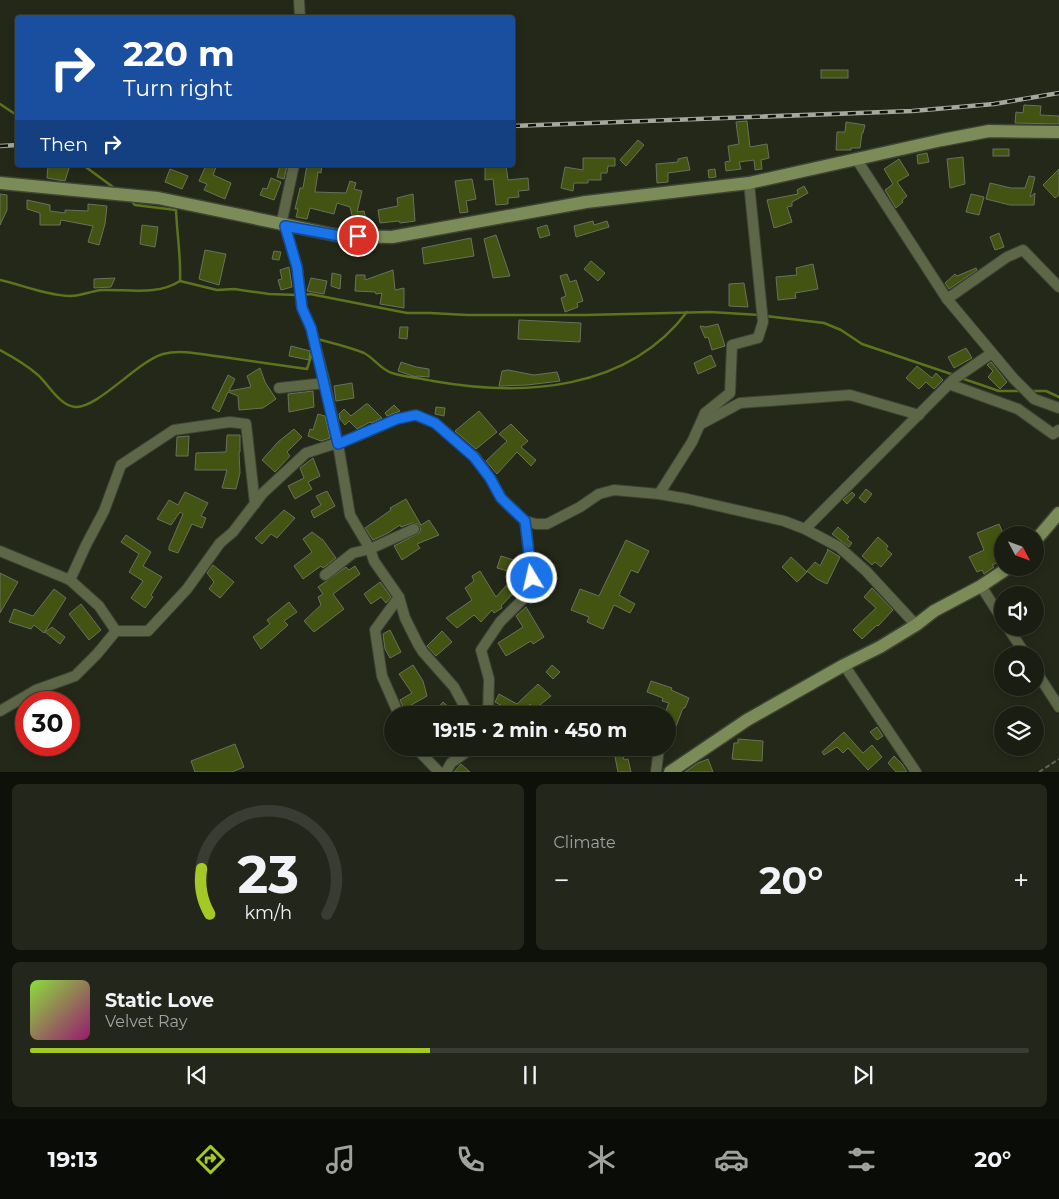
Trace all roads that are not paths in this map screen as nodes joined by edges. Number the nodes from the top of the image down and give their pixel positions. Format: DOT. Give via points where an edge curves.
graph roads {
  1 [pos="299,0"];
  2 [pos="300,15"];
  3 [pos="1059,132"];
  4 [pos="857,160"];
  5 [pos="294,167"];
  6 [pos="0,183"];
  7 [pos="749,183"];
  8 [pos="283,225"];
  9 [pos="1059,287"];
  10 [pos="947,299"];
  11 [pos="992,353"];
  12 [pos="952,382"];
  13 [pos="325,383"];
  14 [pos="280,388"];
  15 [pos="1059,408"];
  16 [pos="919,415"];
  17 [pos="701,424"];
  18 [pos="1059,430"];
  19 [pos="338,444"];
  20 [pos="659,494"];
  21 [pos="255,504"];
  22 [pos="1059,513"];
  23 [pos="525,521"];
  24 [pos="414,529"];
  25 [pos="805,529"];
  26 [pos="1044,530"];
  27 [pos="370,549"];
  28 [pos="0,550"];
  29 [pos="325,575"];
  30 [pos="996,576"];
  31 [pos="70,580"];
  32 [pos="981,586"];
  33 [pos="399,597"];
  34 [pos="994,606"];
  35 [pos="916,625"];
  36 [pos="116,631"];
  37 [pos="844,665"];
  38 [pos="1044,684"];
  39 [pos="395,706"];
  40 [pos="464,706"];
  41 [pos="488,706"];
  42 [pos="1059,707"];
  43 [pos="0,711"];
  44 [pos="424,756"];
  45 [pos="460,756"];
  46 [pos="658,756"];
  47 [pos="439,772"];
  48 [pos="446,772"];
  49 [pos="656,772"];
  50 [pos="670,772"];
  51 [pos="916,772"];
  1 -- 2 [label="street"];
  3 -- 4 [label="street" via="989,131"];
  4 -- 7 [label="street"];
  4 -- 10 [label="street"];
  5 -- 8 [label="street"];
  6 -- 8 [label="street" via="158,198"];
  7 -- 8 [label="street" via="586,202 392,237 340,236"];
  7 -- 17 [label="street" via="762,321 758,338 732,345 730,393 705,413"];
  8 -- 13 [label="street" via="297,267 300,301"];
  9 -- 10 [label="street" via="1023,250 1007,257"];
  10 -- 11 [label="street"];
  11 -- 12 [label="street"];
  11 -- 15 [label="street" via="1034,399"];
  12 -- 16 [label="street"];
  12 -- 18 [label="street" via="1018,409 1053,434"];
  13 -- 14 [label="street"];
  13 -- 19 [label="street"];
  16 -- 17 [label="street" via="850,395 740,403"];
  16 -- 25 [label="street"];
  17 -- 20 [label="street"];
  19 -- 21 [label="street" via="306,453"];
  19 -- 23 [label="street" via="397,419 416,415 435,423 474,457 501,498"];
  19 -- 27 [label="street" via="350,515"];
  20 -- 23 [label="street" via="614,490 599,494 547,524"];
  20 -- 25 [label="street" via="784,521"];
  21 -- 31 [label="street" via="246,424 230,422 174,430 121,465 104,511"];
  21 -- 36 [label="street" via="220,543 187,589 148,631"];
  22 -- 26 [label="street"];
  23 -- 41 [label="street" via="532,578 528,594 500,622 481,650 489,679"];
  24 -- 27 [label="street"];
  25 -- 35 [label="street" via="839,547"];
  27 -- 29 [label="street" via="353,553"];
  27 -- 33 [label="street" via="374,561"];
  28 -- 31 [label="street"];
  30 -- 32 [label="street"];
  31 -- 36 [label="street" via="99,606"];
  32 -- 34 [label="street"];
  32 -- 35 [label="street" via="934,611"];
  33 -- 39 [label="street" via="375,630 382,676"];
  33 -- 40 [label="street" via="405,618 423,652 454,687"];
  35 -- 37 [label="street"];
  36 -- 43 [label="street" via="75,676 36,690"];
  37 -- 50 [label="street" via="747,720"];
  37 -- 51 [label="street"];
  38 -- 42 [label="street"];
  44 -- 47 [label="street"];
  45 -- 48 [label="street" via="450,762"];
  46 -- 49 [label="street"];
}
